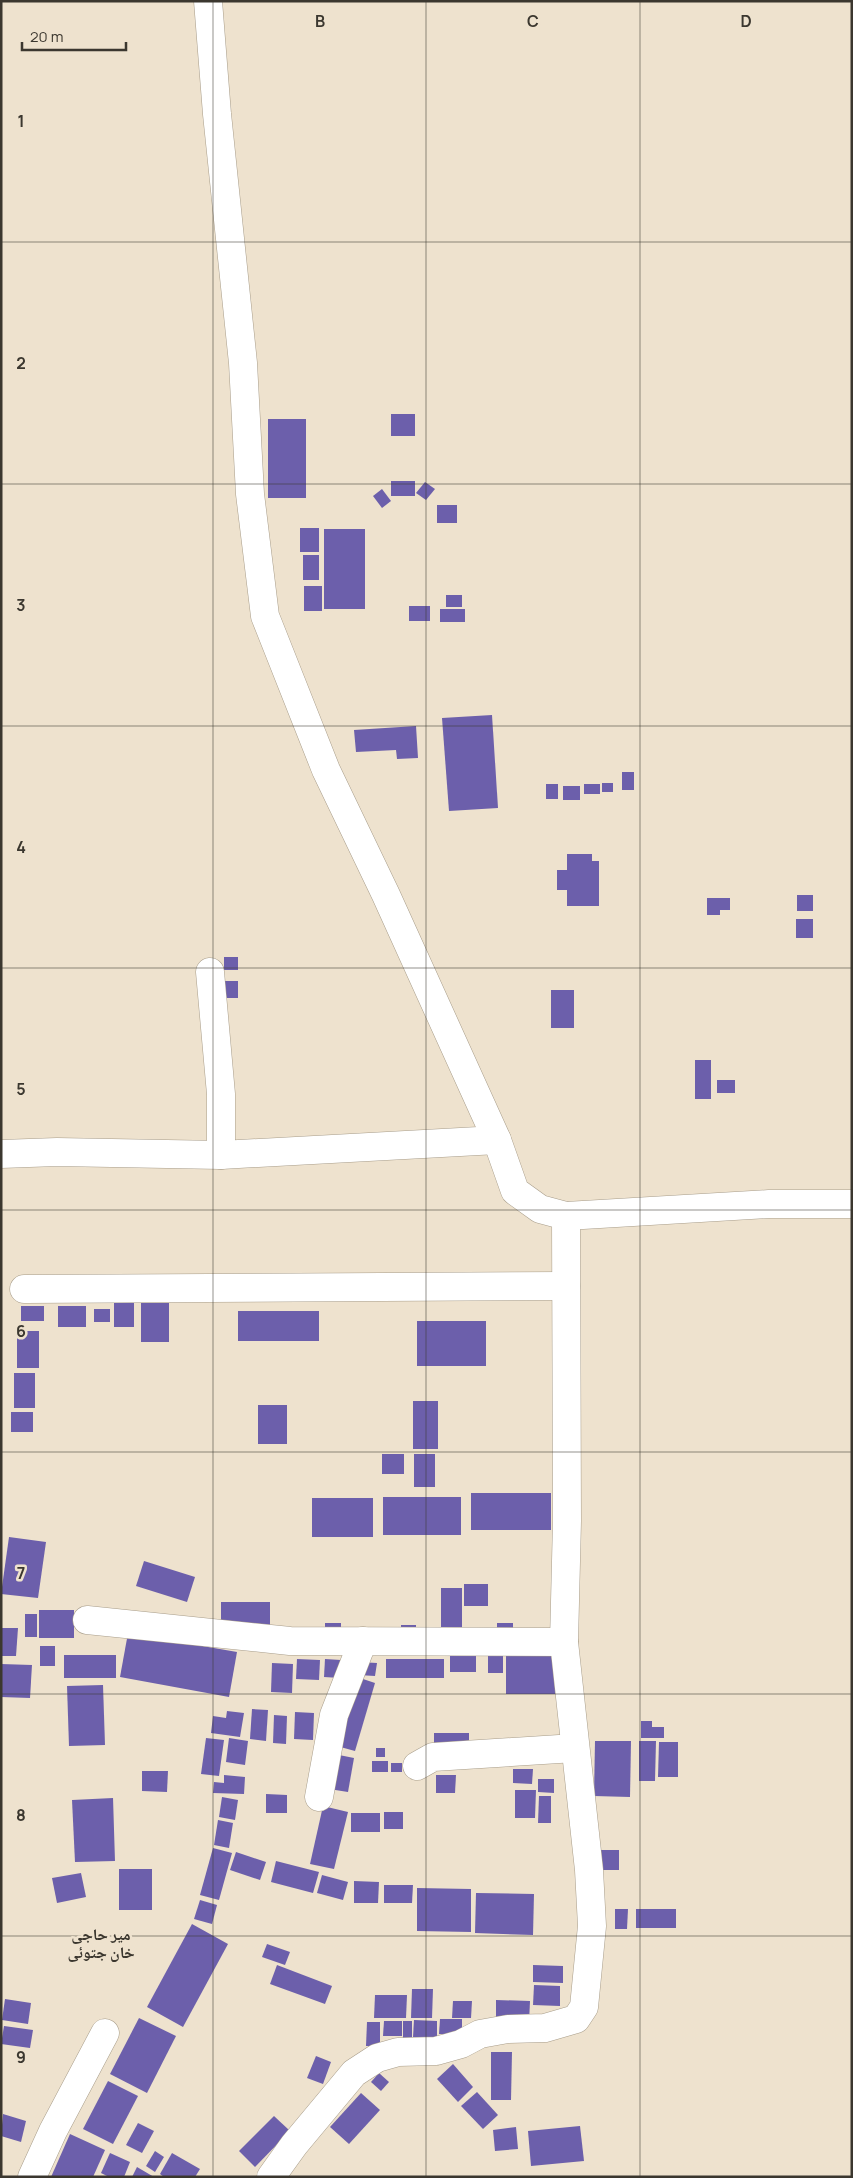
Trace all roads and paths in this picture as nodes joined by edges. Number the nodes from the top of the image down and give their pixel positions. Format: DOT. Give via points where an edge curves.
graph roads {
  1 [pos="208,1"];
  2 [pos="210,972"];
  3 [pos="497,1140"];
  4 [pos="1,1154"];
  5 [pos="221,1155"];
  6 [pos="852,1204"];
  7 [pos="566,1216"];
  8 [pos="566,1286"];
  9 [pos="24,1288"];
  10 [pos="87,1620"];
  11 [pos="363,1641"];
  12 [pos="564,1642"];
  13 [pos="575,1748"];
  14 [pos="417,1766"];
  15 [pos="319,1797"];
  16 [pos="105,2033"];
  17 [pos="32,2177"];
  18 [pos="271,2177"];
  1 -- 3 [label="street" via="242,363 250,494 265,616 326,770"];
  2 -- 5 [label="street" via="221,1094"];
  3 -- 5 [label="street"];
  3 -- 7 [label="street" via="515,1191 540,1209"];
  4 -- 5 [label="street"];
  6 -- 7 [label="street" via="769,1204"];
  7 -- 8 [label="street"];
  8 -- 9 [label="street"];
  8 -- 12 [label="street"];
  10 -- 11 [label="street" via="290,1641"];
  11 -- 12 [label="street"];
  11 -- 15 [label="street" via="334,1715"];
  12 -- 13 [label="street"];
  13 -- 14 [label="street" via="432,1757"];
  13 -- 18 [label="street" via="592,1926 584,2007 576,2019 545,2028 480,2034 436,2051 398,2052 377,2058 354,2073"];
  16 -- 17 [label="street"];
}
